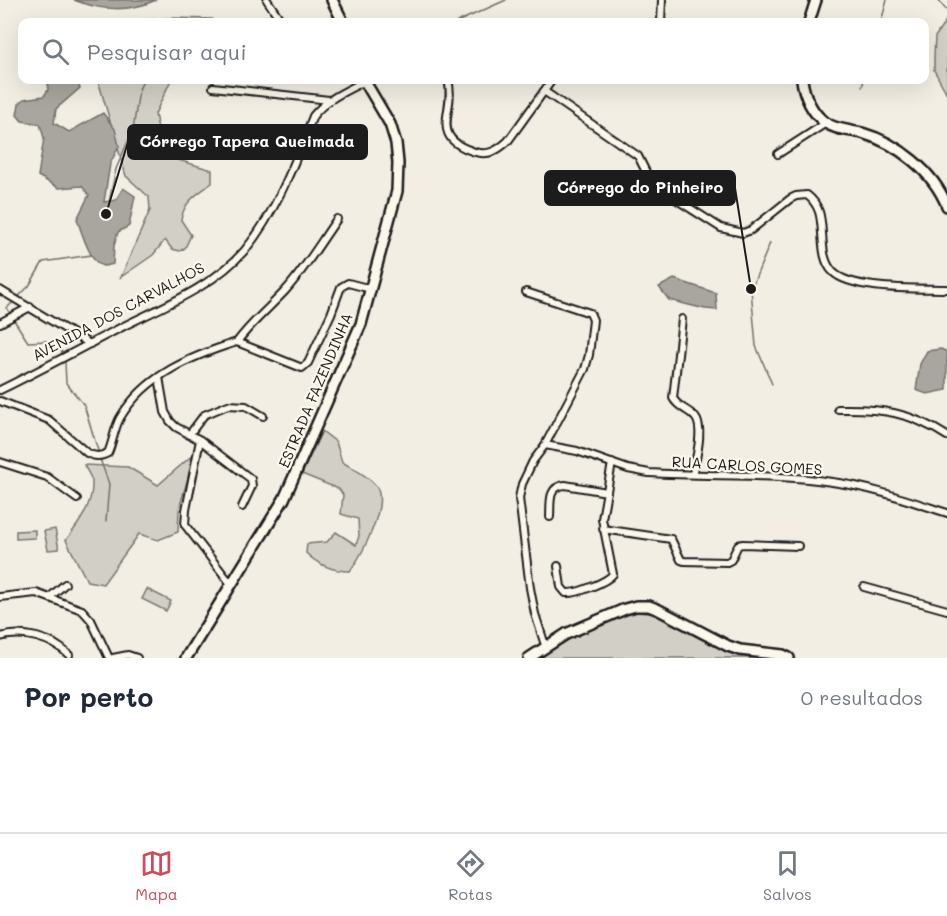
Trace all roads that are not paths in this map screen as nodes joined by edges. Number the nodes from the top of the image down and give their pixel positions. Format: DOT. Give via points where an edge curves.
graph roads {
  1 [pos="267,0"];
  2 [pos="332,0"];
  3 [pos="662,0"];
  4 [pos="816,0"];
  5 [pos="279,18"];
  6 [pos="341,18"];
  7 [pos="662,18"];
  8 [pos="810,18"];
  9 [pos="357,84"];
  10 [pos="366,84"];
  11 [pos="448,84"];
  12 [pos="549,84"];
  13 [pos="803,84"];
  14 [pos="213,87"];
  15 [pos="544,91"];
  16 [pos="330,100"];
  17 [pos="826,123"];
  18 [pos="778,154"];
  19 [pos="947,206"];
  20 [pos="337,219"];
  21 [pos="371,289"];
  22 [pos="947,289"];
  23 [pos="0,290"];
  24 [pos="526,292"];
  25 [pos="30,307"];
  26 [pos="682,319"];
  27 [pos="0,323"];
  28 [pos="237,342"];
  29 [pos="90,344"];
  30 [pos="159,377"];
  31 [pos="0,390"];
  32 [pos="0,401"];
  33 [pos="838,409"];
  34 [pos="263,416"];
  35 [pos="189,435"];
  36 [pos="947,436"];
  37 [pos="200,440"];
  38 [pos="545,445"];
  39 [pos="0,462"];
  40 [pos="612,463"];
  41 [pos="693,474"];
  42 [pos="607,492"];
  43 [pos="77,499"];
  44 [pos="242,507"];
  45 [pos="947,513"];
  46 [pos="550,517"];
  47 [pos="603,528"];
  48 [pos="798,546"];
  49 [pos="558,566"];
  50 [pos="65,584"];
  51 [pos="231,584"];
  52 [pos="864,587"];
  53 [pos="0,597"];
  54 [pos="50,597"];
  55 [pos="947,610"];
  56 [pos="0,637"];
  57 [pos="545,645"];
  58 [pos="69,655"];
  59 [pos="111,658"];
  60 [pos="136,658"];
  61 [pos="186,658"];
  62 [pos="529,658"];
  63 [pos="789,658"];
  1 -- 5 [label="street"];
  2 -- 6 [label="street"];
  3 -- 7 [label="street"];
  4 -- 8 [label="street"];
  9 -- 16 [label="street, AVENIDA DOS CARVALHOS"];
  10 -- 21 [label="street, ESTRADA FAZENDINHA" via="390,124 399,163 397,191"];
  11 -- 15 [label="street" via="448,136 479,153 490,153 508,141"];
  12 -- 15 [label="street"];
  13 -- 17 [label="street" via="807,98"];
  14 -- 16 [label="street"];
  15 -- 22 [label="street" via="638,156 652,184 721,228 743,233 751,230 790,199 807,195 819,210 826,261 838,276 862,285"];
  16 -- 29 [label="street, AVENIDA DOS CARVALHOS" via="313,116 276,203 244,250 207,282"];
  17 -- 18 [label="street"];
  17 -- 19 [label="street" via="881,141 902,154 934,182"];
  20 -- 28 [label="street" via="302,272"];
  21 -- 28 [label="street" via="348,284 340,287 331,314 302,368"];
  21 -- 51 [label="street, ESTRADA FAZENDINHA" via="361,324 284,499"];
  23 -- 25 [label="street"];
  24 -- 38 [label="street" via="590,313 593,320 585,369"];
  25 -- 27 [label="street"];
  25 -- 29 [label="street"];
  26 -- 41 [label="street" via="673,392 676,404 699,424"];
  28 -- 30 [label="street"];
  29 -- 31 [label="street, AVENIDA DOS CARVALHOS"];
  30 -- 32 [label="street" via="126,410 108,453 101,457 87,453 49,420"];
  30 -- 35 [label="street" via="165,412 176,427"];
  33 -- 36 [label="street" via="871,408 901,413 926,422"];
  34 -- 35 [label="street" via="246,406 228,405 204,415"];
  35 -- 37 [label="street"];
  37 -- 44 [label="street" via="251,479 252,486"];
  37 -- 51 [label="street" via="185,525"];
  38 -- 40 [label="street, RUA CARLOS GOMES"];
  38 -- 57 [label="street" via="522,483 519,498 530,588"];
  39 -- 43 [label="street" via="47,477"];
  40 -- 41 [label="street, RUA CARLOS GOMES" via="649,472"];
  40 -- 42 [label="street"];
  41 -- 45 [label="street, RUA CARLOS GOMES" via="835,482"];
  42 -- 46 [label="street" via="558,486 551,496"];
  42 -- 47 [label="street"];
  47 -- 48 [label="street" via="671,539 684,561 728,562 743,543"];
  47 -- 49 [label="street" via="613,569 609,579 566,593 561,587"];
  50 -- 54 [label="street"];
  51 -- 61 [label="street, ESTRADA FAZENDINHA"];
  52 -- 55 [label="street"];
  53 -- 54 [label="street" via="36,593"];
  54 -- 59 [label="street" via="88,615"];
  56 -- 58 [label="street" via="24,635 51,641"];
  57 -- 62 [label="street"];
  57 -- 63 [label="street" via="590,622 642,606 659,610 728,646"];
  59 -- 60 [label="street"];
}
